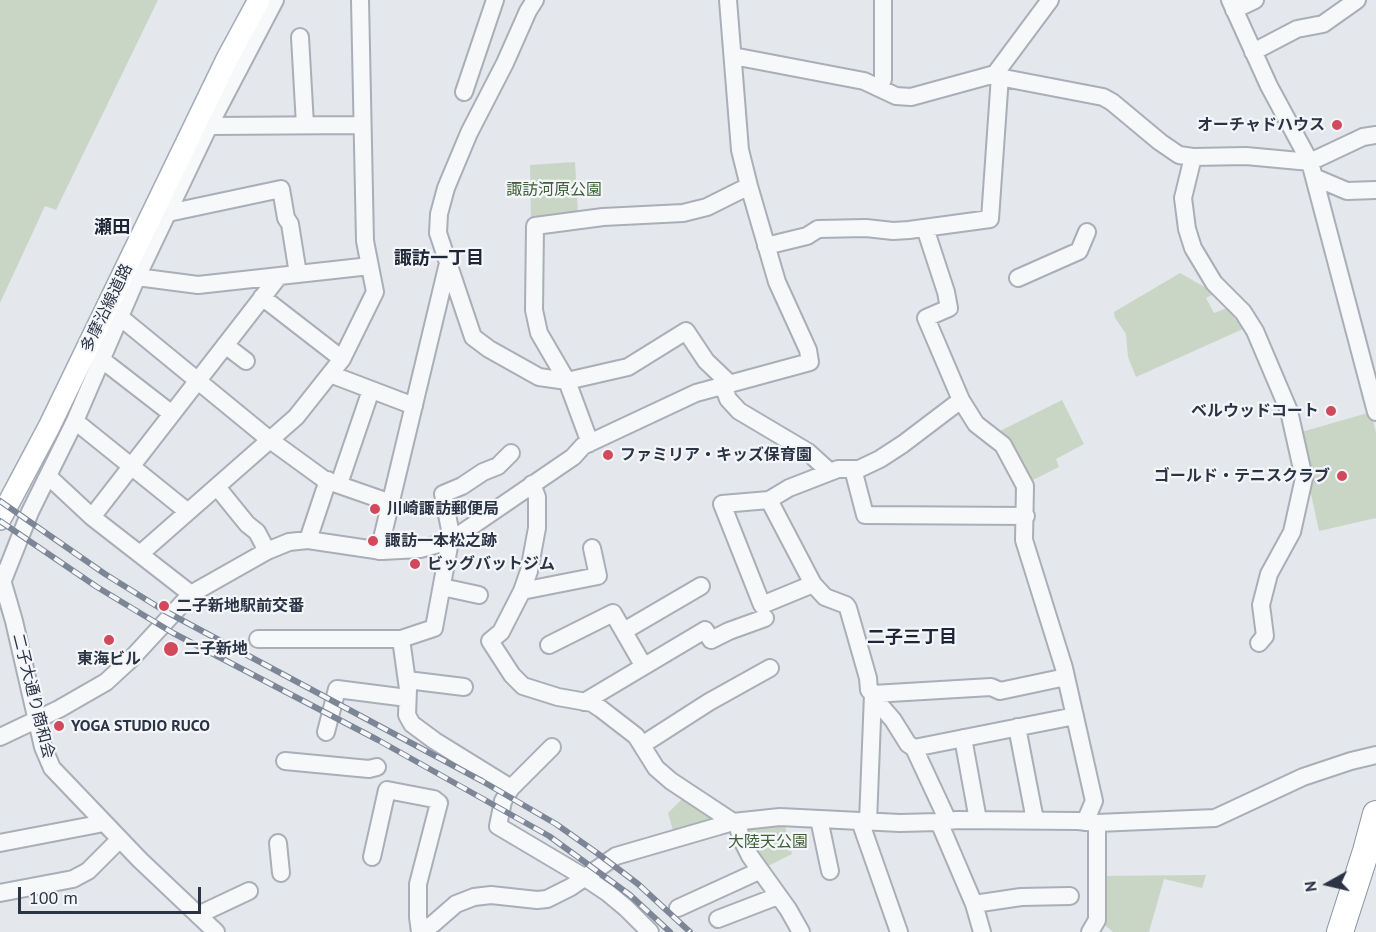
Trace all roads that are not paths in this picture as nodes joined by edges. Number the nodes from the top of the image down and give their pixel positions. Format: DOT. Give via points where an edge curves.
graph roads {
  1 [pos="259,0"];
  2 [pos="275,0"];
  3 [pos="360,0"];
  4 [pos="495,0"];
  5 [pos="535,0"];
  6 [pos="728,0"];
  7 [pos="883,0"];
  8 [pos="1050,0"];
  9 [pos="1255,0"];
  10 [pos="1358,0"];
  11 [pos="1232,5"];
  12 [pos="300,37"];
  13 [pos="1253,52"];
  14 [pos="733,56"];
  15 [pos="997,75"];
  16 [pos="880,88"];
  17 [pos="464,92"];
  18 [pos="304,125"];
  19 [pos="362,125"];
  20 [pos="209,126"];
  21 [pos="1376,135"];
  22 [pos="1193,157"];
  23 [pos="1312,169"];
  24 [pos="749,186"];
  25 [pos="1376,190"];
  26 [pos="168,213"];
  27 [pos="925,228"];
  28 [pos="1087,232"];
  29 [pos="766,246"];
  30 [pos="448,262"];
  31 [pos="370,266"];
  32 [pos="298,274"];
  33 [pos="279,276"];
  34 [pos="137,277"];
  35 [pos="1018,278"];
  36 [pos="262,297"];
  37 [pos="120,317"];
  38 [pos="225,345"];
  39 [pos="102,359"];
  40 [pos="342,359"];
  41 [pos="246,361"];
  42 [pos="330,374"];
  43 [pos="198,380"];
  44 [pos="567,381"];
  45 [pos="726,384"];
  46 [pos="371,390"];
  47 [pos="961,400"];
  48 [pos="414,406"];
  49 [pos="1376,412"];
  50 [pos="172,414"];
  51 [pos="75,422"];
  52 [pos="270,440"];
  53 [pos="590,443"];
  54 [pos="511,453"];
  55 [pos="131,466"];
  56 [pos="854,469"];
  57 [pos="830,472"];
  58 [pos="48,476"];
  59 [pos="333,482"];
  60 [pos="532,484"];
  61 [pos="217,487"];
  62 [pos="769,500"];
  63 [pos="391,503"];
  64 [pos="188,512"];
  65 [pos="1026,516"];
  66 [pos="92,517"];
  67 [pos="0,519"];
  68 [pos="308,540"];
  69 [pos="451,540"];
  70 [pos="592,548"];
  71 [pos="267,551"];
  72 [pos="378,551"];
  73 [pos="140,554"];
  74 [pos="1,575"];
  75 [pos="813,584"];
  76 [pos="701,586"];
  77 [pos="442,587"];
  78 [pos="522,591"];
  79 [pos="191,594"];
  80 [pos="479,595"];
  81 [pos="765,618"];
  82 [pos="624,631"];
  83 [pos="258,639"];
  84 [pos="400,639"];
  85 [pos="1259,643"];
  86 [pos="549,645"];
  87 [pos="643,665"];
  88 [pos="770,668"];
  89 [pos="1066,677"];
  90 [pos="406,680"];
  91 [pos="464,687"];
  92 [pos="407,698"];
  93 [pos="873,698"];
  94 [pos="584,702"];
  95 [pos="1075,716"];
  96 [pos="37,719"];
  97 [pos="1017,727"];
  98 [pos="326,732"];
  99 [pos="7,733"];
  100 [pos="963,738"];
  101 [pos="642,745"];
  102 [pos="43,747"];
  103 [pos="552,747"];
  104 [pos="914,748"];
  105 [pos="1376,755"];
  106 [pos="285,761"];
  107 [pos="377,767"];
  108 [pos="511,788"];
  109 [pos="1376,814"];
  110 [pos="819,819"];
  111 [pos="978,820"];
  112 [pos="1035,820"];
  113 [pos="735,822"];
  114 [pos="864,822"];
  115 [pos="943,822"];
  116 [pos="1091,822"];
  117 [pos="104,823"];
  118 [pos="120,839"];
  119 [pos="0,843"];
  120 [pos="278,843"];
  121 [pos="1371,852"];
  122 [pos="372,857"];
  123 [pos="759,871"];
  124 [pos="830,871"];
  125 [pos="281,873"];
  126 [pos="584,877"];
  127 [pos="249,891"];
  128 [pos="0,893"];
  129 [pos="778,896"];
  130 [pos="1070,896"];
  131 [pos="974,904"];
  132 [pos="678,908"];
  133 [pos="198,915"];
  134 [pos="718,919"];
  135 [pos="979,931"];
  136 [pos="216,932"];
  137 [pos="420,932"];
  138 [pos="650,932"];
  139 [pos="801,932"];
  140 [pos="899,932"];
  141 [pos="1090,932"];
  142 [pos="1340,932"];
  1 -- 67 [label="main road, 多摩沿線道路"];
  2 -- 20 [label="street"];
  3 -- 19 [label="street"];
  4 -- 17 [label="street"];
  5 -- 30 [label="street" via="446,188 438,232"];
  6 -- 14 [label="street"];
  7 -- 16 [label="street"];
  8 -- 15 [label="street"];
  9 -- 11 [label="street"];
  10 -- 13 [label="street" via="1323,24 1297,29"];
  11 -- 13 [label="street"];
  12 -- 18 [label="street"];
  13 -- 23 [label="street"];
  14 -- 16 [label="street" via="864,81"];
  14 -- 24 [label="street" via="740,150"];
  15 -- 16 [label="street" via="911,97 896,96"];
  15 -- 22 [label="street" via="1103,97 1179,155"];
  15 -- 27 [label="street" via="990,219"];
  18 -- 19 [label="street"];
  18 -- 20 [label="street"];
  19 -- 31 [label="street" via="365,241"];
  20 -- 26 [label="street"];
  21 -- 23 [label="street" via="1363,136"];
  22 -- 23 [label="street" via="1246,156"];
  22 -- 85 [label="street" via="1183,198 1186,229 1214,283 1256,331 1289,411 1304,478 1292,532 1269,574 1260,605 1264,636"];
  23 -- 25 [label="street" via="1347,191"];
  23 -- 49 [label="street"];
  24 -- 29 [label="street"];
  24 -- 44 [label="street" via="707,207 683,213 603,217 536,226 534,310 539,333"];
  26 -- 32 [label="street" via="281,189"];
  26 -- 34 [label="street"];
  27 -- 29 [label="street" via="818,229 807,236"];
  27 -- 47 [label="street" via="949,308 926,318"];
  28 -- 35 [label="street" via="1079,251"];
  29 -- 45 [label="street" via="810,362"];
  30 -- 44 [label="street" via="473,337 539,377"];
  30 -- 48 [label="street"];
  31 -- 32 [label="street"];
  31 -- 40 [label="street" via="375,292"];
  32 -- 33 [label="street"];
  33 -- 34 [label="street" via="198,285"];
  33 -- 36 [label="street"];
  34 -- 37 [label="street"];
  36 -- 38 [label="street"];
  36 -- 40 [label="street"];
  37 -- 39 [label="street"];
  37 -- 43 [label="street"];
  38 -- 41 [label="street"];
  38 -- 43 [label="street"];
  39 -- 50 [label="street"];
  39 -- 51 [label="street"];
  40 -- 42 [label="street"];
  42 -- 46 [label="street"];
  42 -- 52 [label="street" via="296,417"];
  43 -- 50 [label="street"];
  43 -- 52 [label="street"];
  44 -- 45 [label="street" via="628,367 686,331"];
  44 -- 53 [label="street"];
  45 -- 53 [label="street" via="696,393"];
  45 -- 57 [label="street" via="728,399 740,411 808,452"];
  46 -- 48 [label="street"];
  46 -- 59 [label="street"];
  47 -- 56 [label="street" via="903,444"];
  47 -- 65 [label="street" via="976,424 1003,445 1025,486"];
  48 -- 63 [label="street"];
  50 -- 55 [label="street"];
  51 -- 55 [label="street"];
  51 -- 58 [label="street"];
  52 -- 59 [label="street"];
  52 -- 61 [label="street"];
  53 -- 60 [label="street"];
  54 -- 69 [label="street" via="498,466 443,494"];
  55 -- 64 [label="street"];
  55 -- 66 [label="street"];
  56 -- 57 [label="street"];
  56 -- 65 [label="street" via="865,515"];
  57 -- 62 [label="street"];
  58 -- 66 [label="street"];
  58 -- 74 [label="street"];
  59 -- 63 [label="street"];
  59 -- 68 [label="street"];
  60 -- 69 [label="street"];
  60 -- 78 [label="street" via="537,497 537,528"];
  61 -- 64 [label="street"];
  61 -- 71 [label="street" via="257,532"];
  62 -- 75 [label="street"];
  62 -- 75 [label="street" via="722,504 762,604"];
  63 -- 72 [label="street"];
  64 -- 73 [label="street"];
  65 -- 89 [label="street" via="1024,540"];
  66 -- 73 [label="street"];
  68 -- 71 [label="street"];
  68 -- 72 [label="street"];
  69 -- 72 [label="street" via="420,549"];
  69 -- 77 [label="street"];
  70 -- 78 [label="street" via="598,576"];
  71 -- 79 [label="street"];
  73 -- 79 [label="street"];
  74 -- 96 [label="street, 二子大通り商和会"];
  75 -- 93 [label="street" via="825,597 848,608"];
  76 -- 82 [label="street"];
  77 -- 80 [label="street"];
  77 -- 84 [label="street" via="434,628"];
  78 -- 94 [label="street" via="501,632 490,641 524,686"];
  79 -- 96 [label="street" via="106,682"];
  81 -- 87 [label="street" via="711,640 705,630"];
  82 -- 86 [label="street" via="613,613"];
  82 -- 87 [label="street"];
  83 -- 84 [label="street"];
  84 -- 90 [label="street"];
  87 -- 94 [label="street"];
  88 -- 101 [label="street"];
  89 -- 93 [label="street" via="999,691 992,687"];
  89 -- 95 [label="street"];
  90 -- 91 [label="street"];
  90 -- 92 [label="street"];
  92 -- 98 [label="street" via="337,689"];
  92 -- 108 [label="street" via="407,715 412,724"];
  93 -- 104 [label="street"];
  93 -- 114 [label="street"];
  94 -- 101 [label="street" via="601,709"];
  95 -- 97 [label="street"];
  95 -- 116 [label="street" via="1094,801"];
  96 -- 99 [label="street"];
  96 -- 102 [label="street, 二子大通り商和会"];
  97 -- 100 [label="street"];
  97 -- 112 [label="street"];
  99 -- 102 [label="street" via="22,730"];
  100 -- 104 [label="street"];
  100 -- 111 [label="street"];
  101 -- 113 [label="street" via="656,768 671,781"];
  102 -- 117 [label="street, 二子大通り商和会" via="52,768"];
  103 -- 108 [label="street"];
  104 -- 115 [label="street"];
  105 -- 116 [label="street" via="1303,777 1215,818"];
  106 -- 107 [label="street"];
  108 -- 126 [label="street" via="503,801 498,826"];
  109 -- 121 [label="highway"];
  110 -- 113 [label="street" via="780,817"];
  110 -- 114 [label="street"];
  110 -- 124 [label="street"];
  111 -- 112 [label="street"];
  111 -- 115 [label="street"];
  112 -- 116 [label="street"];
  113 -- 123 [label="street"];
  113 -- 126 [label="street" via="616,856"];
  114 -- 115 [label="street"];
  114 -- 140 [label="street"];
  115 -- 131 [label="street"];
  116 -- 141 [label="street" via="1097,920"];
  117 -- 118 [label="street, 二子大通り商和会"];
  117 -- 119 [label="street"];
  118 -- 128 [label="street" via="88,871 73,879"];
  118 -- 133 [label="street, 二子大通り商和会"];
  120 -- 125 [label="street"];
  121 -- 142 [label="highway"];
  122 -- 137 [label="street" via="387,790 439,803 418,884"];
  123 -- 129 [label="street"];
  123 -- 132 [label="street"];
  126 -- 137 [label="street" via="571,887 537,900 474,897 456,904"];
  126 -- 138 [label="street" via="626,908"];
  127 -- 133 [label="street"];
  129 -- 134 [label="street"];
  129 -- 139 [label="street"];
  130 -- 131 [label="street" via="1021,897"];
  131 -- 135 [label="street"];
  133 -- 136 [label="street, 二子大通り商和会"];
}
